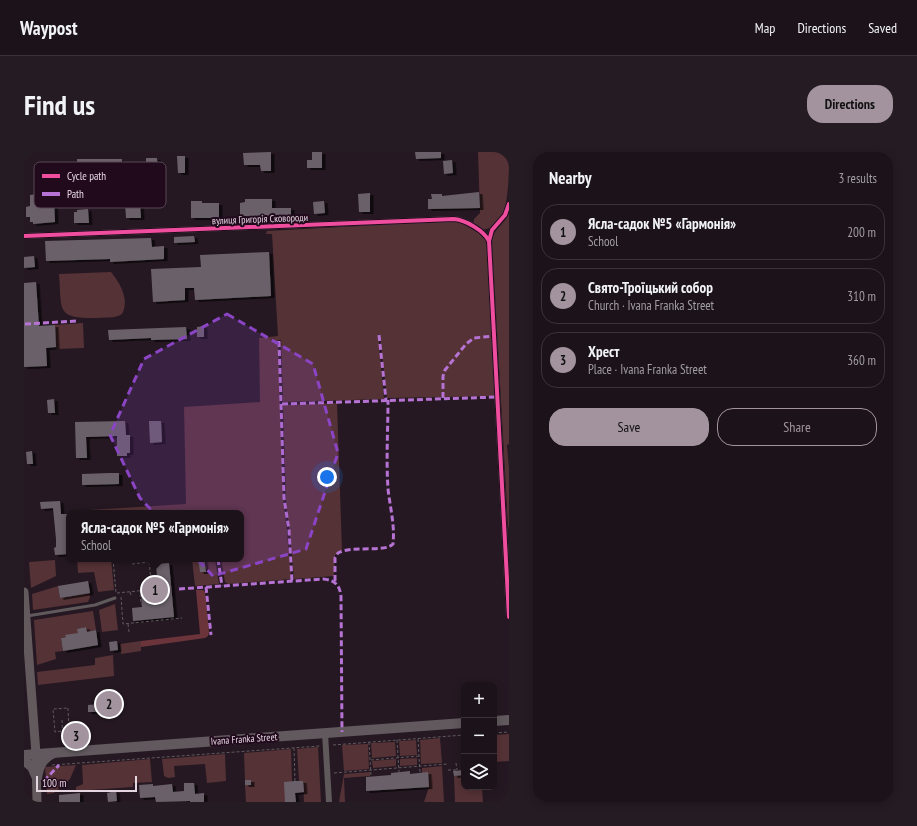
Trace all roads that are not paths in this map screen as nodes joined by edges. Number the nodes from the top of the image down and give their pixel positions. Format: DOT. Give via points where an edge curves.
graph roads {
  1 [pos="509,204"];
  2 [pos="24,236"];
  3 [pos="489,242"];
  4 [pos="24,592"];
  5 [pos="116,598"];
  6 [pos="26,616"];
  7 [pos="509,616"];
  8 [pos="509,720"];
  9 [pos="497,721"];
  10 [pos="461,723"];
  11 [pos="325,733"];
  12 [pos="56,752"];
  13 [pos="36,754"];
  14 [pos="24,755"];
  15 [pos="24,760"];
  16 [pos="36,778"];
  17 [pos="37,802"];
  18 [pos="329,802"];
  1 -- 3 [label="street" via="505,215 492,230"];
  2 -- 3 [label="street, вулиця Григорія Сковороди" via="454,219 482,232"];
  3 -- 7 [label="street"];
  4 -- 6 [label="main road"];
  5 -- 6 [label="lane" via="95,605"];
  6 -- 13 [label="main road"];
  8 -- 9 [label="main road"];
  10 -- 11 [label="main road, Ivana Franka Street"];
  11 -- 12 [label="main road, Ivana Franka Street"];
  11 -- 18 [label="street"];
  12 -- 13 [label="main road, Ivana Franka Street"];
  12 -- 16 [label="main road" via="42,762"];
  13 -- 14 [label="main road, Ivana Franka Street"];
  13 -- 16 [label="main road"];
  15 -- 16 [label="main road" via="32,767"];
  16 -- 17 [label="main road"];
}
